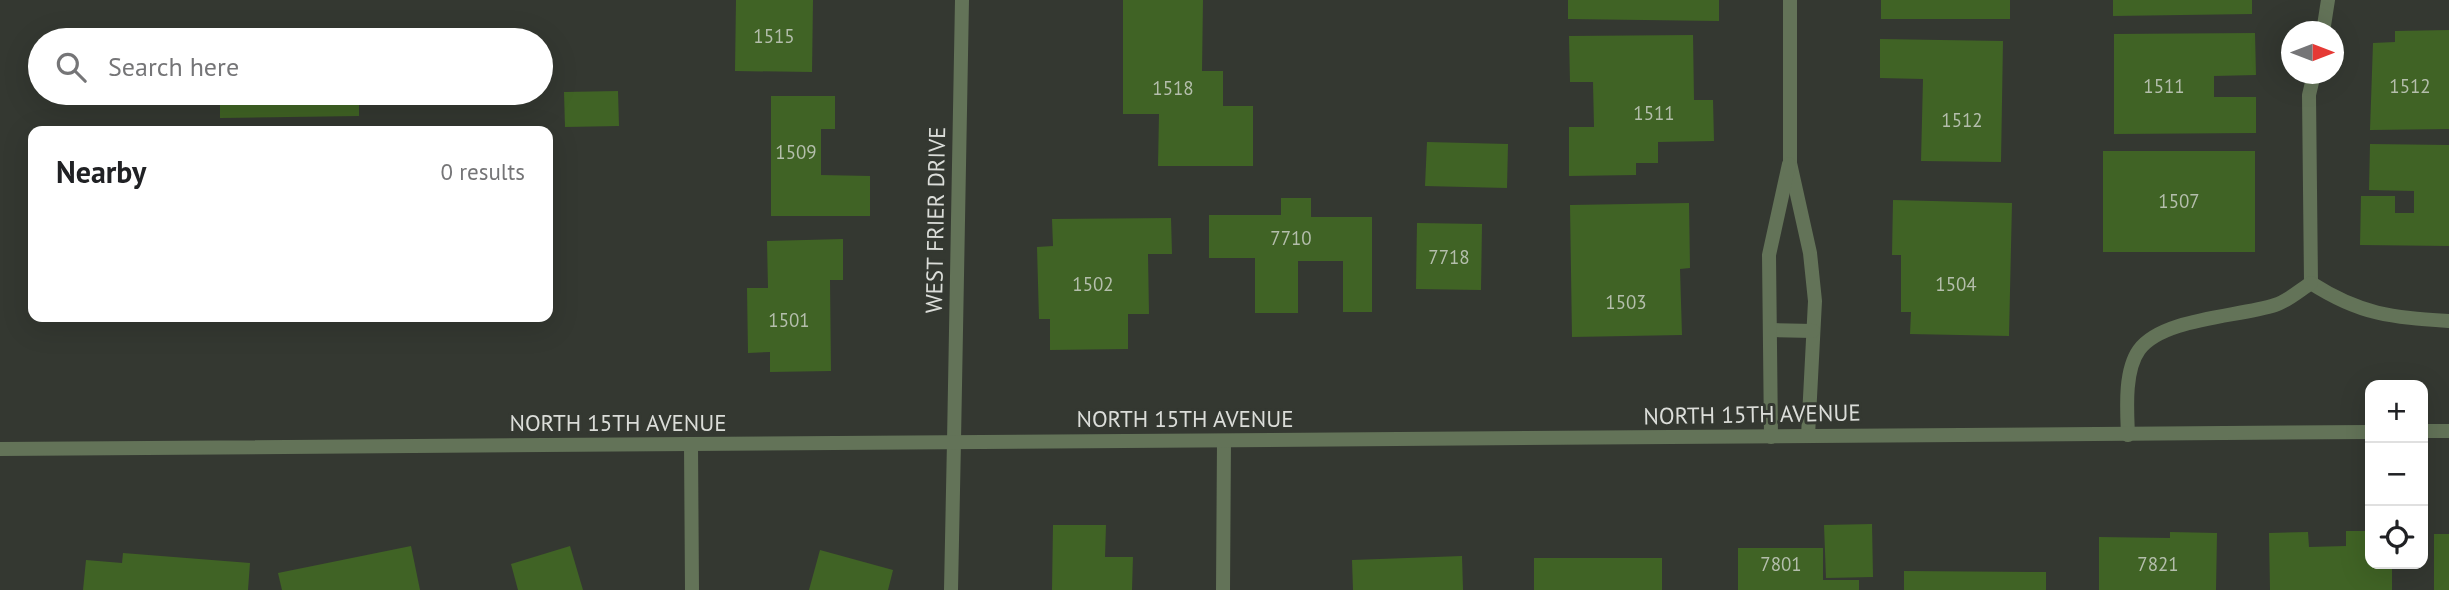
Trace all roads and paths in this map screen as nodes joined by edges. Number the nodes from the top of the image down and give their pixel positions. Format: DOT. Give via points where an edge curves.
graph roads {
  1 [pos="962,0"];
  2 [pos="1790,0"];
  3 [pos="2343,0"];
  4 [pos="2328,4"];
  5 [pos="2312,84"];
  6 [pos="1790,163"];
  7 [pos="2311,283"];
  8 [pos="2449,321"];
  9 [pos="1771,330"];
  10 [pos="1813,331"];
  11 [pos="2428,431"];
  12 [pos="2449,431"];
  13 [pos="2365,432"];
  14 [pos="2127,435"];
  15 [pos="1808,436"];
  16 [pos="1771,437"];
  17 [pos="954,441"];
  18 [pos="1224,441"];
  19 [pos="691,445"];
  20 [pos="0,449"];
  21 [pos="692,590"];
  22 [pos="951,590"];
  23 [pos="1223,590"];
  1 -- 17 [label="street, WEST FRIER DRIVE"];
  2 -- 6 [label="street"];
  3 -- 4 [label="street"];
  5 -- 7 [label="street"];
  6 -- 9 [label="street" via="1769,255"];
  6 -- 10 [label="street" via="1810,253"];
  7 -- 8 [label="street" via="2368,312"];
  7 -- 14 [label="street" via="2279,304 2155,335 2138,351 2132,371"];
  9 -- 10 [label="street"];
  9 -- 16 [label="street"];
  10 -- 15 [label="street"];
  11 -- 12 [label="street"];
  13 -- 14 [label="street, NORTH 15TH AVENUE"];
  14 -- 15 [label="street, NORTH 15TH AVENUE"];
  15 -- 16 [label="street, NORTH 15TH AVENUE"];
  16 -- 18 [label="street, NORTH 15TH AVENUE"];
  17 -- 18 [label="street, NORTH 15TH AVENUE"];
  17 -- 19 [label="street, NORTH 15TH AVENUE"];
  17 -- 22 [label="street, WEST FRIER DRIVE"];
  18 -- 23 [label="street"];
  19 -- 20 [label="street, NORTH 15TH AVENUE"];
  19 -- 21 [label="street"];
}
